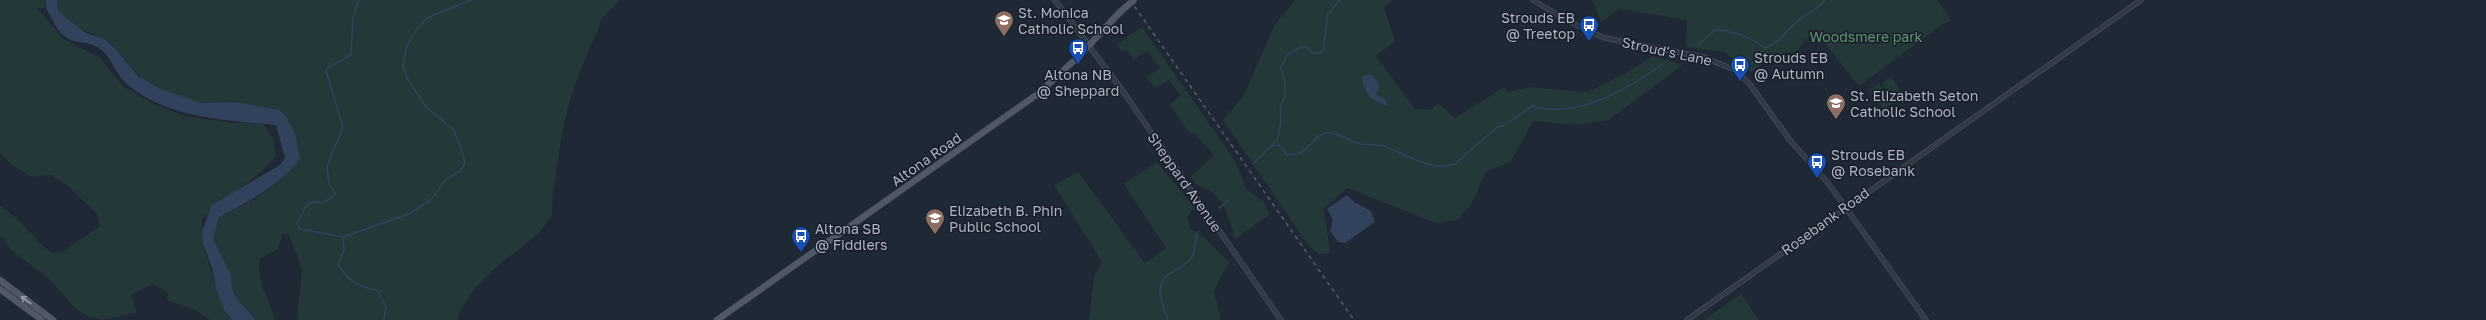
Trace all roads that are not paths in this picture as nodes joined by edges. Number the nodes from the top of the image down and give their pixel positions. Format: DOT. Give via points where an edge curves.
graph roads {
  1 [pos="1055,0"];
  2 [pos="1134,0"];
  3 [pos="1533,0"];
  4 [pos="2141,0"];
  5 [pos="1088,45"];
  6 [pos="1845,207"];
  7 [pos="0,280"];
  8 [pos="0,289"];
  9 [pos="42,320"];
  10 [pos="53,320"];
  11 [pos="717,320"];
  12 [pos="1281,320"];
  13 [pos="1687,320"];
  14 [pos="1926,320"];
  1 -- 5 [label="street, Sheppard Avenue"];
  2 -- 5 [label="main road, Altona Road, bridge"];
  3 -- 6 [label="street, Stroud's Lane" via="1569,23 1605,38 1703,57 1735,70 1748,82 1789,139 1828,183"];
  4 -- 6 [label="street, Rosebank Road"];
  5 -- 11 [label="main road, Altona Road" via="1039,93"];
  5 -- 12 [label="street, Sheppard Avenue"];
  6 -- 13 [label="street, Rosebank Road"];
  6 -- 14 [label="street, Stroud's Lane"];
  10 -- 7 [label="main road, one-way"];
  8 -- 9 [label="main road"];
}
